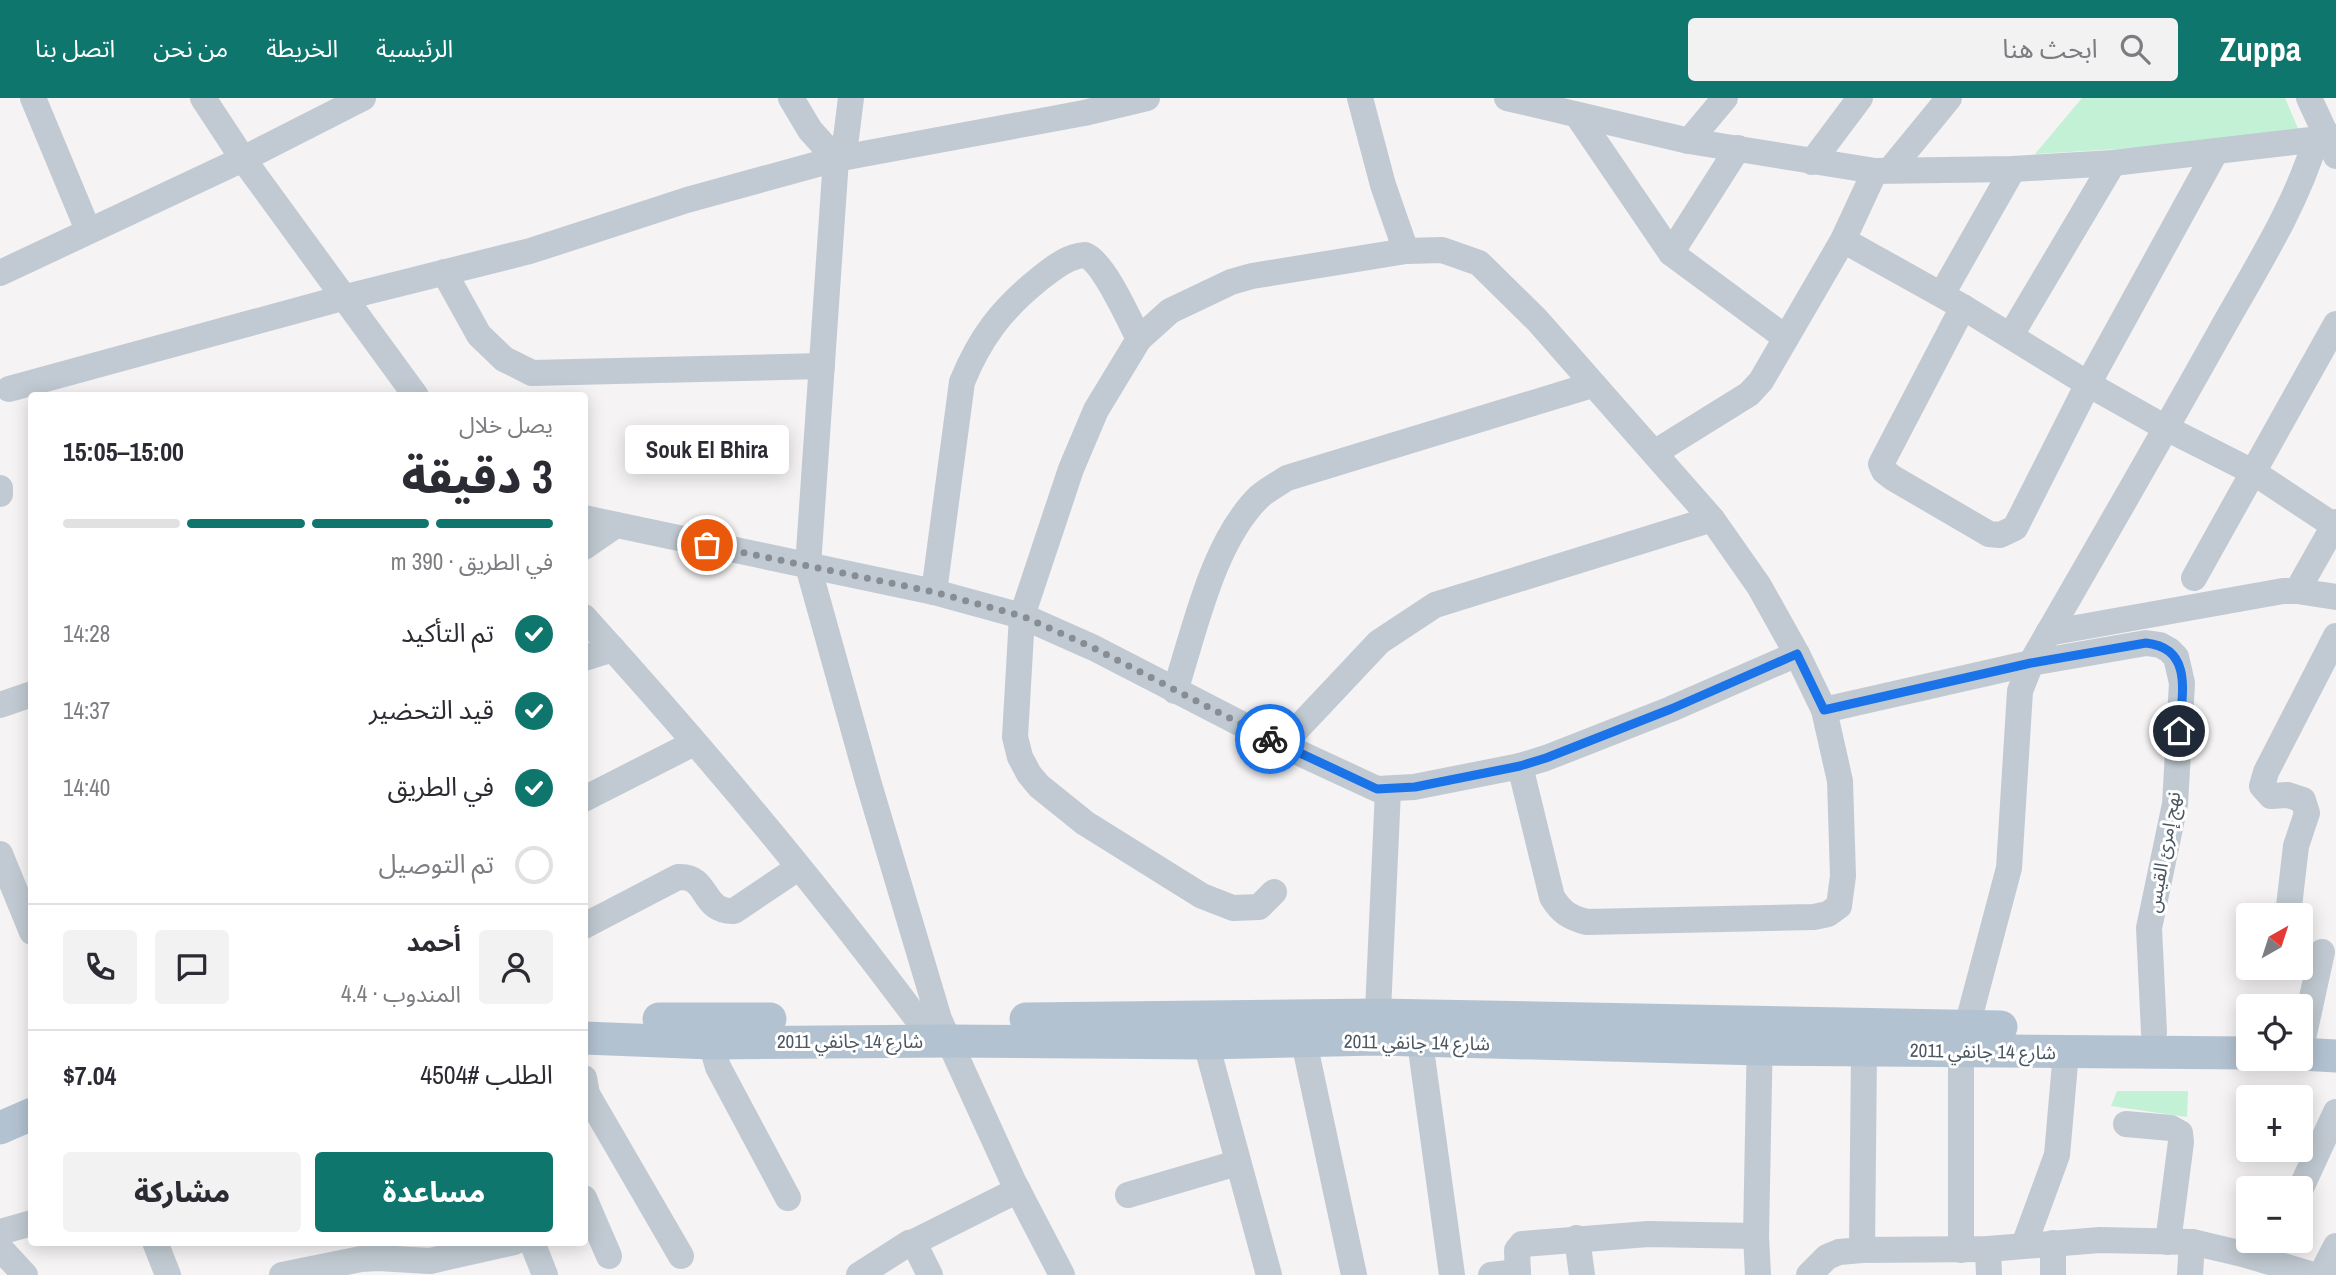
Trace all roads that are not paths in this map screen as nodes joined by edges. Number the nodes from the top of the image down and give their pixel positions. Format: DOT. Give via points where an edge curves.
graph roads {
  1 [pos="33,98"];
  2 [pos="203,98"];
  3 [pos="363,98"];
  4 [pos="791,98"];
  5 [pos="851,98"];
  6 [pos="1146,98"];
  7 [pos="1360,98"];
  8 [pos="1507,98"];
  9 [pos="1725,98"];
  10 [pos="1860,98"];
  11 [pos="1949,98"];
  12 [pos="2309,98"];
  13 [pos="1577,115"];
  14 [pos="1689,141"];
  15 [pos="2328,142"];
  16 [pos="1738,148"];
  17 [pos="2216,151"];
  18 [pos="243,159"];
  19 [pos="836,159"];
  20 [pos="1812,162"];
  21 [pos="2113,163"];
  22 [pos="2013,169"];
  23 [pos="1882,170"];
  24 [pos="88,230"];
  25 [pos="1843,240"];
  26 [pos="1406,251"];
  27 [pos="1671,253"];
  28 [pos="444,272"];
  29 [pos="0,273"];
  30 [pos="345,297"];
  31 [pos="1953,300"];
  32 [pos="2336,324"];
  33 [pos="2011,335"];
  34 [pos="1786,338"];
  35 [pos="1139,339"];
  36 [pos="822,366"];
  37 [pos="2088,384"];
  38 [pos="1592,385"];
  39 [pos="14,390"];
  40 [pos="413,392"];
  41 [pos="2166,428"];
  42 [pos="1654,453"];
  43 [pos="2253,472"];
  44 [pos="588,519"];
  45 [pos="1712,519"];
  46 [pos="616,525"];
  47 [pos="2335,525"];
  48 [pos="588,544"];
  49 [pos="808,566"];
  50 [pos="2194,578"];
  51 [pos="2297,591"];
  52 [pos="934,592"];
  53 [pos="2336,597"];
  54 [pos="1022,616"];
  55 [pos="588,621"];
  56 [pos="2048,633"];
  57 [pos="2336,636"];
  58 [pos="613,649"];
  59 [pos="1797,654"];
  60 [pos="588,657"];
  61 [pos="2031,663"];
  62 [pos="1175,691"];
  63 [pos="28,695"];
  64 [pos="0,705"];
  65 [pos="1824,710"];
  66 [pos="694,743"];
  67 [pos="1282,745"];
  68 [pos="1520,766"];
  69 [pos="1388,790"];
  70 [pos="588,797"];
  71 [pos="0,854"];
  72 [pos="798,868"];
  73 [pos="1274,892"];
  74 [pos="2289,903"];
  75 [pos="28,922"];
  76 [pos="588,924"];
  77 [pos="2320,950"];
  78 [pos="588,1018"];
  79 [pos="2313,1019"];
  80 [pos="935,1027"];
  81 [pos="1377,1027"];
  82 [pos="2154,1032"];
  83 [pos="2236,1033"];
  84 [pos="1760,1036"];
  85 [pos="588,1038"];
  86 [pos="1964,1038"];
  87 [pos="2313,1040"];
  88 [pos="711,1042"];
  89 [pos="1304,1042"];
  90 [pos="1420,1042"];
  91 [pos="1206,1043"];
  92 [pos="1864,1050"];
  93 [pos="2066,1052"];
  94 [pos="2236,1053"];
  95 [pos="2336,1056"];
  96 [pos="28,1093"];
  97 [pos="588,1094"];
  98 [pos="0,1104"];
  99 [pos="2336,1112"];
  100 [pos="28,1116"];
  101 [pos="2126,1125"];
  102 [pos="0,1128"];
  103 [pos="1237,1163"];
  104 [pos="2307,1176"];
  105 [pos="1018,1191"];
  106 [pos="1128,1195"];
  107 [pos="788,1198"];
  108 [pos="588,1207"];
  109 [pos="28,1224"];
  110 [pos="0,1232"];
  111 [pos="1756,1236"];
  112 [pos="1577,1238"];
  113 [pos="2180,1242"];
  114 [pos="912,1243"];
  115 [pos="2053,1243"];
  116 [pos="2024,1245"];
  117 [pos="157,1246"];
  118 [pos="496,1246"];
  119 [pos="534,1246"];
  120 [pos="2336,1246"];
  121 [pos="2236,1247"];
  122 [pos="0,1248"];
  123 [pos="1862,1250"];
  124 [pos="1961,1250"];
  125 [pos="2275,1253"];
  126 [pos="681,1255"];
  127 [pos="609,1256"];
  128 [pos="1988,1262"];
  129 [pos="399,1267"];
  130 [pos="1518,1273"];
  131 [pos="25,1275"];
  132 [pos="168,1275"];
  133 [pos="282,1275"];
  134 [pos="545,1275"];
  135 [pos="859,1275"];
  136 [pos="930,1275"];
  137 [pos="1062,1275"];
  138 [pos="1269,1275"];
  139 [pos="1354,1275"];
  140 [pos="1451,1275"];
  141 [pos="1491,1275"];
  142 [pos="1582,1275"];
  143 [pos="1758,1275"];
  144 [pos="1808,1275"];
  145 [pos="2053,1275"];
  146 [pos="2190,1275"];
  147 [pos="2313,1275"];
  148 [pos="2321,1275"];
  1 -- 24 [label="street"];
  2 -- 18 [label="street"];
  3 -- 18 [label="street"];
  4 -- 19 [label="street" via="810,130"];
  5 -- 19 [label="street" via="846,138"];
  6 -- 19 [label="street"];
  7 -- 26 [label="street"];
  8 -- 13 [label="street"];
  9 -- 14 [label="street"];
  10 -- 20 [label="street"];
  11 -- 23 [label="street"];
  12 -- 15 [label="street"];
  13 -- 14 [label="street"];
  13 -- 27 [label="street"];
  14 -- 16 [label="street"];
  15 -- 17 [label="street"];
  15 -- 41 [label="street"];
  16 -- 20 [label="street"];
  16 -- 27 [label="street"];
  17 -- 21 [label="street"];
  17 -- 37 [label="street"];
  18 -- 24 [label="street"];
  18 -- 30 [label="street"];
  19 -- 28 [label="street" via="530,251"];
  19 -- 36 [label="street"];
  20 -- 23 [label="street"];
  21 -- 22 [label="street"];
  21 -- 33 [label="street"];
  22 -- 23 [label="street"];
  22 -- 31 [label="street"];
  23 -- 25 [label="street"];
  24 -- 29 [label="street"];
  25 -- 31 [label="street"];
  25 -- 34 [label="street"];
  26 -- 35 [label="street" via="1231,282 1170,311"];
  26 -- 38 [label="street" via="1442,250 1479,263 1537,320"];
  27 -- 34 [label="street"];
  28 -- 30 [label="street"];
  28 -- 36 [label="street" via="479,335 504,359 532,373"];
  30 -- 39 [label="street"];
  30 -- 40 [label="street"];
  31 -- 33 [label="street"];
  31 -- 37 [label="street" via="1881,464 1893,478 1989,534 2006,533 2015,528"];
  32 -- 43 [label="street"];
  33 -- 37 [label="street"];
  34 -- 42 [label="street" via="1749,394"];
  35 -- 52 [label="street" via="1110,284 1085,255 1056,265 1000,315 962,382"];
  35 -- 54 [label="street" via="1096,410 1071,469"];
  36 -- 49 [label="street"];
  37 -- 41 [label="street"];
  38 -- 42 [label="street"];
  38 -- 62 [label="street" via="1287,478 1261,495 1225,544"];
  41 -- 43 [label="street"];
  41 -- 56 [label="street"];
  42 -- 45 [label="street"];
  43 -- 47 [label="street"];
  43 -- 50 [label="street"];
  44 -- 46 [label="street"];
  45 -- 59 [label="street" via="1759,586"];
  45 -- 67 [label="street" via="1435,605 1379,642"];
  46 -- 48 [label="street"];
  46 -- 49 [label="street"];
  47 -- 51 [label="street"];
  49 -- 52 [label="street"];
  49 -- 80 [label="street"];
  51 -- 53 [label="street"];
  51 -- 56 [label="street"];
  52 -- 54 [label="street"];
  54 -- 62 [label="street"];
  54 -- 73 [label="street" via="1014,737 1029,775 1039,786 1085,823 1202,896 1233,908 1259,907"];
  55 -- 58 [label="street"];
  56 -- 61 [label="street"];
  57 -- 74 [label="street" via="2262,786 2272,796 2303,800 2307,813 2296,846"];
  58 -- 60 [label="street"];
  58 -- 66 [label="street"];
  59 -- 65 [label="street"];
  59 -- 68 [label="street" via="1671,709"];
  61 -- 65 [label="street"];
  61 -- 82 [label="street, نهج إمرئ القيس" via="2146,643 2160,645 2176,657 2182,683 2175,804 2149,929"];
  61 -- 86 [label="street" via="2019,709 2009,869"];
  62 -- 67 [label="street"];
  63 -- 64 [label="street"];
  65 -- 68 [label="street" via="1840,781 1843,894 1839,906 1814,917 1574,919 1559,910 1552,897"];
  66 -- 70 [label="street"];
  66 -- 72 [label="street"];
  67 -- 69 [label="street"];
  68 -- 69 [label="street"];
  69 -- 81 [label="street"];
  71 -- 75 [label="street"];
  72 -- 76 [label="street" via="734,911 716,908 695,881 678,877"];
  72 -- 80 [label="street"];
  77 -- 79 [label="street"];
  78 -- 80 [label="main road, شارع 14 جانفي 2011"];
  80 -- 81 [label="main road, شارع 14 جانفي 2011"];
  80 -- 88 [label="main road, شارع 14 جانفي 2011"];
  80 -- 91 [label="main road, شارع 14 جانفي 2011"];
  80 -- 105 [label="street"];
  81 -- 84 [label="main road, شارع 14 جانفي 2011"];
  81 -- 89 [label="main road, شارع 14 جانفي 2011"];
  81 -- 90 [label="main road, شارع 14 جانفي 2011"];
  82 -- 83 [label="main road, شارع 14 جانفي 2011"];
  82 -- 86 [label="main road, شارع 14 جانفي 2011"];
  84 -- 86 [label="main road, شارع 14 جانفي 2011"];
  84 -- 90 [label="main road, شارع 14 جانفي 2011"];
  84 -- 92 [label="main road, شارع 14 جانفي 2011"];
  84 -- 111 [label="street"];
  85 -- 88 [label="main road, شارع 14 جانفي 2011"];
  86 -- 92 [label="main road, شارع 14 جانفي 2011"];
  86 -- 93 [label="main road, شارع 14 جانفي 2011"];
  86 -- 124 [label="street"];
  87 -- 95 [label="main road"];
  88 -- 107 [label="street" via="718,1067"];
  89 -- 91 [label="main road, شارع 14 جانفي 2011"];
  89 -- 139 [label="street"];
  90 -- 140 [label="street"];
  91 -- 103 [label="street"];
  92 -- 123 [label="street"];
  93 -- 94 [label="main road, شارع 14 جانفي 2011"];
  93 -- 116 [label="street" via="2057,1155"];
  96 -- 98 [label="main road"];
  97 -- 126 [label="street"];
  99 -- 104 [label="street"];
  100 -- 102 [label="main road"];
  101 -- 113 [label="street" via="2171,1128 2180,1133"];
  103 -- 106 [label="street"];
  103 -- 138 [label="street"];
  105 -- 114 [label="street"];
  105 -- 137 [label="street"];
  108 -- 127 [label="street"];
  109 -- 110 [label="street"];
  111 -- 112 [label="street"];
  111 -- 143 [label="street"];
  112 -- 130 [label="street" via="1518,1246"];
  112 -- 142 [label="street"];
  113 -- 115 [label="street"];
  113 -- 121 [label="street"];
  113 -- 146 [label="street"];
  114 -- 135 [label="street"];
  114 -- 136 [label="street"];
  115 -- 116 [label="street"];
  115 -- 145 [label="street"];
  116 -- 128 [label="street"];
  117 -- 132 [label="street"];
  118 -- 129 [label="street"];
  119 -- 134 [label="street"];
  120 -- 148 [label="street"];
  122 -- 131 [label="street"];
  123 -- 124 [label="street"];
  123 -- 144 [label="street" via="1827,1257"];
  124 -- 128 [label="street"];
  125 -- 147 [label="street"];
  129 -- 133 [label="street" via="360,1259"];
  130 -- 141 [label="street"];
}
